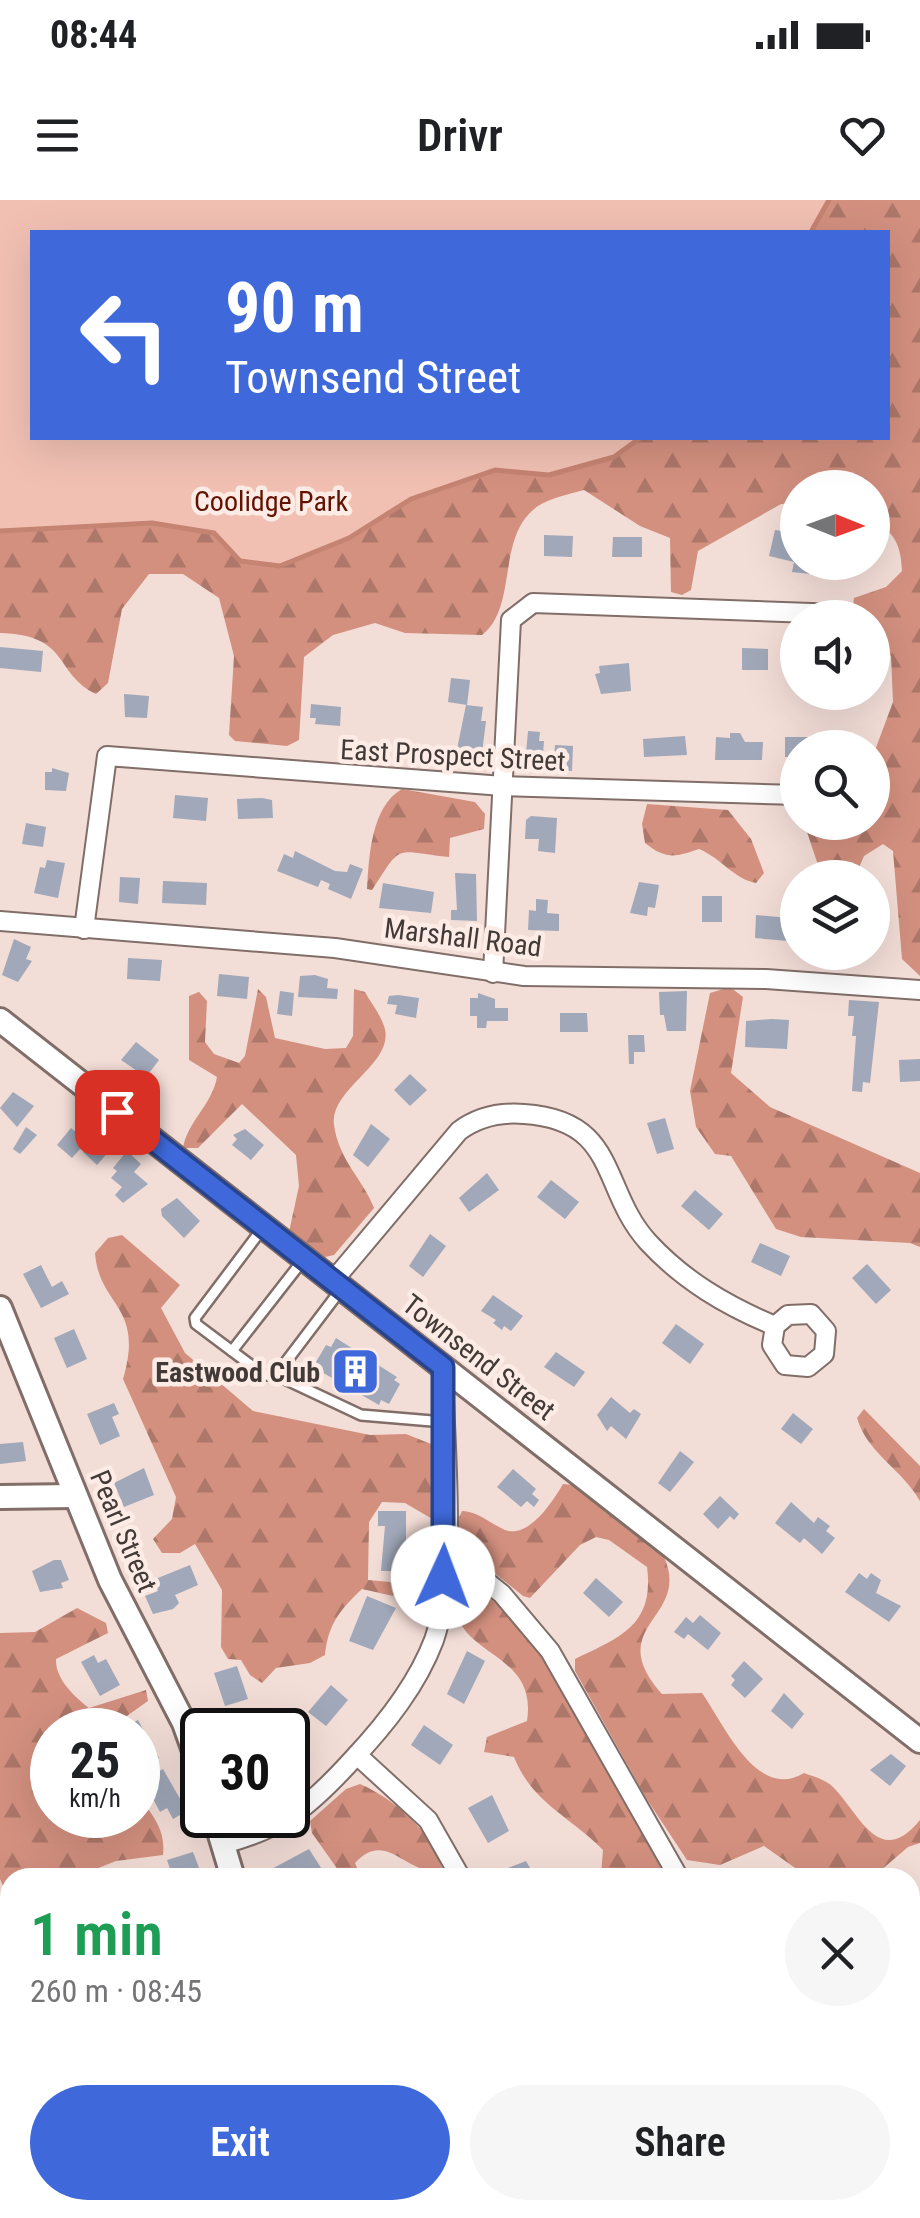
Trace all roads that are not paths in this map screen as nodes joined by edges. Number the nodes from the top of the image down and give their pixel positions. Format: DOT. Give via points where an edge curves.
graph roads {
  1 [pos="780,612"];
  2 [pos="503,786"];
  3 [pos="780,794"];
  4 [pos="0,921"];
  5 [pos="84,929"];
  6 [pos="493,973"];
  7 [pos="920,990"];
  8 [pos="0,1020"];
  9 [pos="264,1227"];
  10 [pos="304,1258"];
  11 [pos="338,1284"];
  12 [pos="0,1308"];
  13 [pos="775,1326"];
  14 [pos="232,1351"];
  15 [pos="443,1367"];
  16 [pos="276,1375"];
  17 [pos="444,1422"];
  18 [pos="74,1496"];
  19 [pos="0,1498"];
  20 [pos="445,1548"];
  21 [pos="180,1715"];
  22 [pos="920,1740"];
  23 [pos="357,1755"];
  24 [pos="221,1838"];
  25 [pos="223,1844"];
  26 [pos="230,1868"];
  27 [pos="455,1868"];
  28 [pos="672,1868"];
  1 -- 2 [label="street" via="534,603 511,620"];
  2 -- 3 [label="street, East Prospect Street"];
  2 -- 5 [label="street, East Prospect Street" via="107,756"];
  2 -- 6 [label="street"];
  4 -- 5 [label="street, Marshall Road"];
  5 -- 6 [label="street, Marshall Road" via="335,948"];
  6 -- 7 [label="street, Marshall Road"];
  8 -- 9 [label="street, Townsend Street"];
  9 -- 10 [label="street, Townsend Street"];
  9 -- 14 [label="lane" via="195,1318"];
  10 -- 11 [label="street, Townsend Street"];
  10 -- 14 [label="lane"];
  11 -- 13 [label="street" via="460,1131 484,1117 530,1114 584,1133 602,1152 632,1219 656,1250 720,1301"];
  11 -- 15 [label="street, Townsend Street"];
  11 -- 16 [label="lane"];
  12 -- 18 [label="street, Pearl Street"];
  14 -- 16 [label="lane" via="264,1376"];
  15 -- 17 [label="street"];
  15 -- 22 [label="street, Townsend Street"];
  16 -- 17 [label="lane" via="361,1415"];
  17 -- 20 [label="street"];
  18 -- 19 [label="street"];
  18 -- 21 [label="street, Pearl Street"];
  20 -- 23 [label="street" via="440,1620 427,1657"];
  20 -- 28 [label="street" via="502,1594 542,1640"];
  23 -- 25 [label="street" via="288,1821"];
  23 -- 27 [label="street" via="428,1820"];
  24 -- 25 [label="street"];
  25 -- 26 [label="street"];
}
